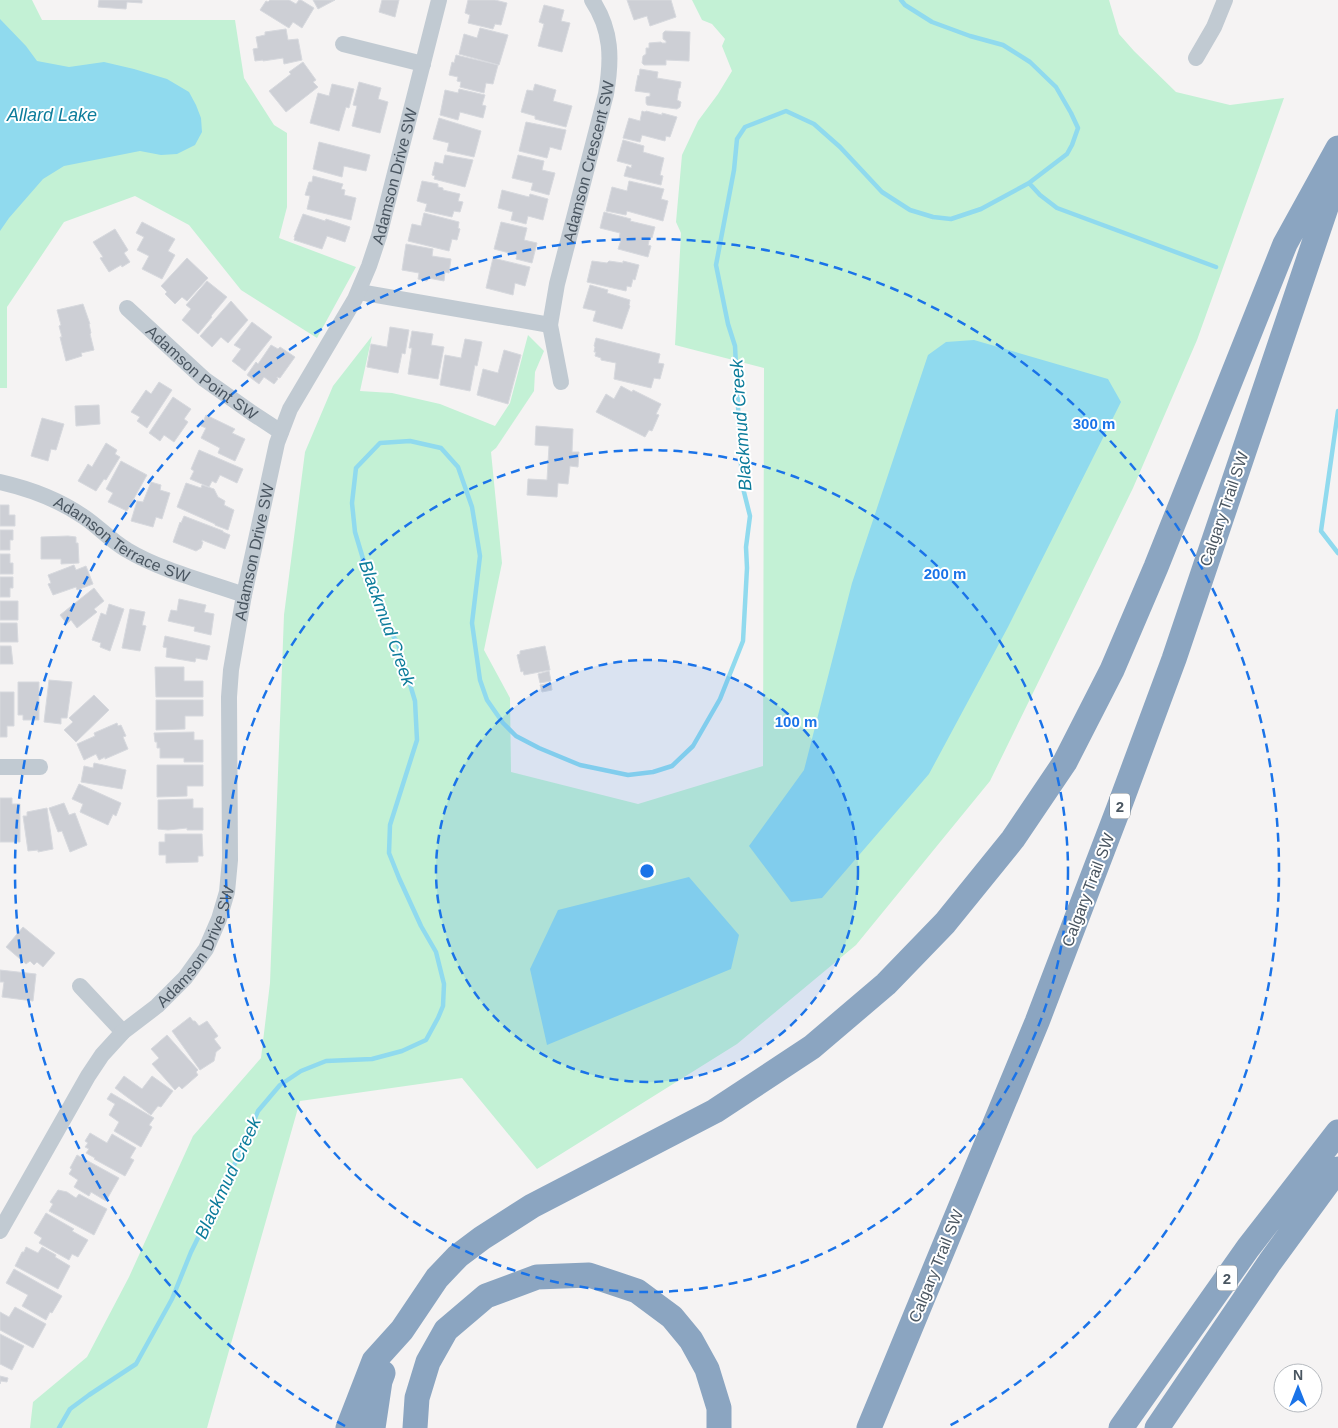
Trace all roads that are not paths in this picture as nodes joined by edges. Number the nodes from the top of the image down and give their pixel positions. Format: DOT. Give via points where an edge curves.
graph roads {
  1 [pos="439,0"];
  2 [pos="592,0"];
  3 [pos="1225,0"];
  4 [pos="343,44"];
  5 [pos="1196,58"];
  6 [pos="423,64"];
  7 [pos="1338,148"];
  8 [pos="1338,172"];
  9 [pos="358,292"];
  10 [pos="127,308"];
  11 [pos="550,325"];
  12 [pos="561,382"];
  13 [pos="281,432"];
  14 [pos="0,482"];
  15 [pos="244,596"];
  16 [pos="0,768"];
  17 [pos="40,768"];
  18 [pos="80,986"];
  19 [pos="123,1032"];
  20 [pos="1338,1132"];
  21 [pos="1338,1169"];
  22 [pos="0,1231"];
  23 [pos="402,1330"];
  24 [pos="348,1428"];
  25 [pos="373,1428"];
  26 [pos="415,1428"];
  27 [pos="720,1428"];
  28 [pos="869,1428"];
  29 [pos="1121,1428"];
  30 [pos="1157,1428"];
  1 -- 6 [label="street, Adamson Drive SW"];
  2 -- 11 [label="street, Adamson Crescent SW" via="608,40 609,75 557,284"];
  3 -- 5 [label="street"];
  4 -- 6 [label="street"];
  6 -- 9 [label="street, Adamson Drive SW" via="379,236"];
  7 -- 23 [label="highway" via="1285,244 1112,670 1065,762 1013,839 939,929 886,984 812,1047 716,1111 532,1206 482,1238 437,1278"];
  8 -- 28 [label="highway, Calgary Trail SW / 2" via="1174,658 1118,810 1037,1022"];
  9 -- 11 [label="street"];
  9 -- 13 [label="street, Adamson Drive SW" via="290,409"];
  10 -- 13 [label="street, Adamson Point SW" via="204,379"];
  11 -- 12 [label="street, Adamson Crescent SW"];
  13 -- 15 [label="street, Adamson Drive SW"];
  14 -- 15 [label="street, Adamson Terrace SW" via="62,502 125,549 144,559"];
  15 -- 19 [label="street, Adamson Drive SW" via="229,697 230,860 224,904 206,949 185,978 157,1006"];
  16 -- 17 [label="street"];
  18 -- 19 [label="street"];
  19 -- 22 [label="street, Adamson Drive SW" via="88,1076"];
  20 -- 29 [label="highway, 2" via="1248,1248"];
  21 -- 30 [label="highway"];
  23 -- 24 [label="highway" via="374,1362"];
  23 -- 25 [label="highway" via="380,1381"];
  26 -- 27 [label="highway" via="417,1398 428,1362 446,1330 486,1296 536,1277 589,1275 638,1291 672,1317 691,1340 707,1369 719,1408"];
}
